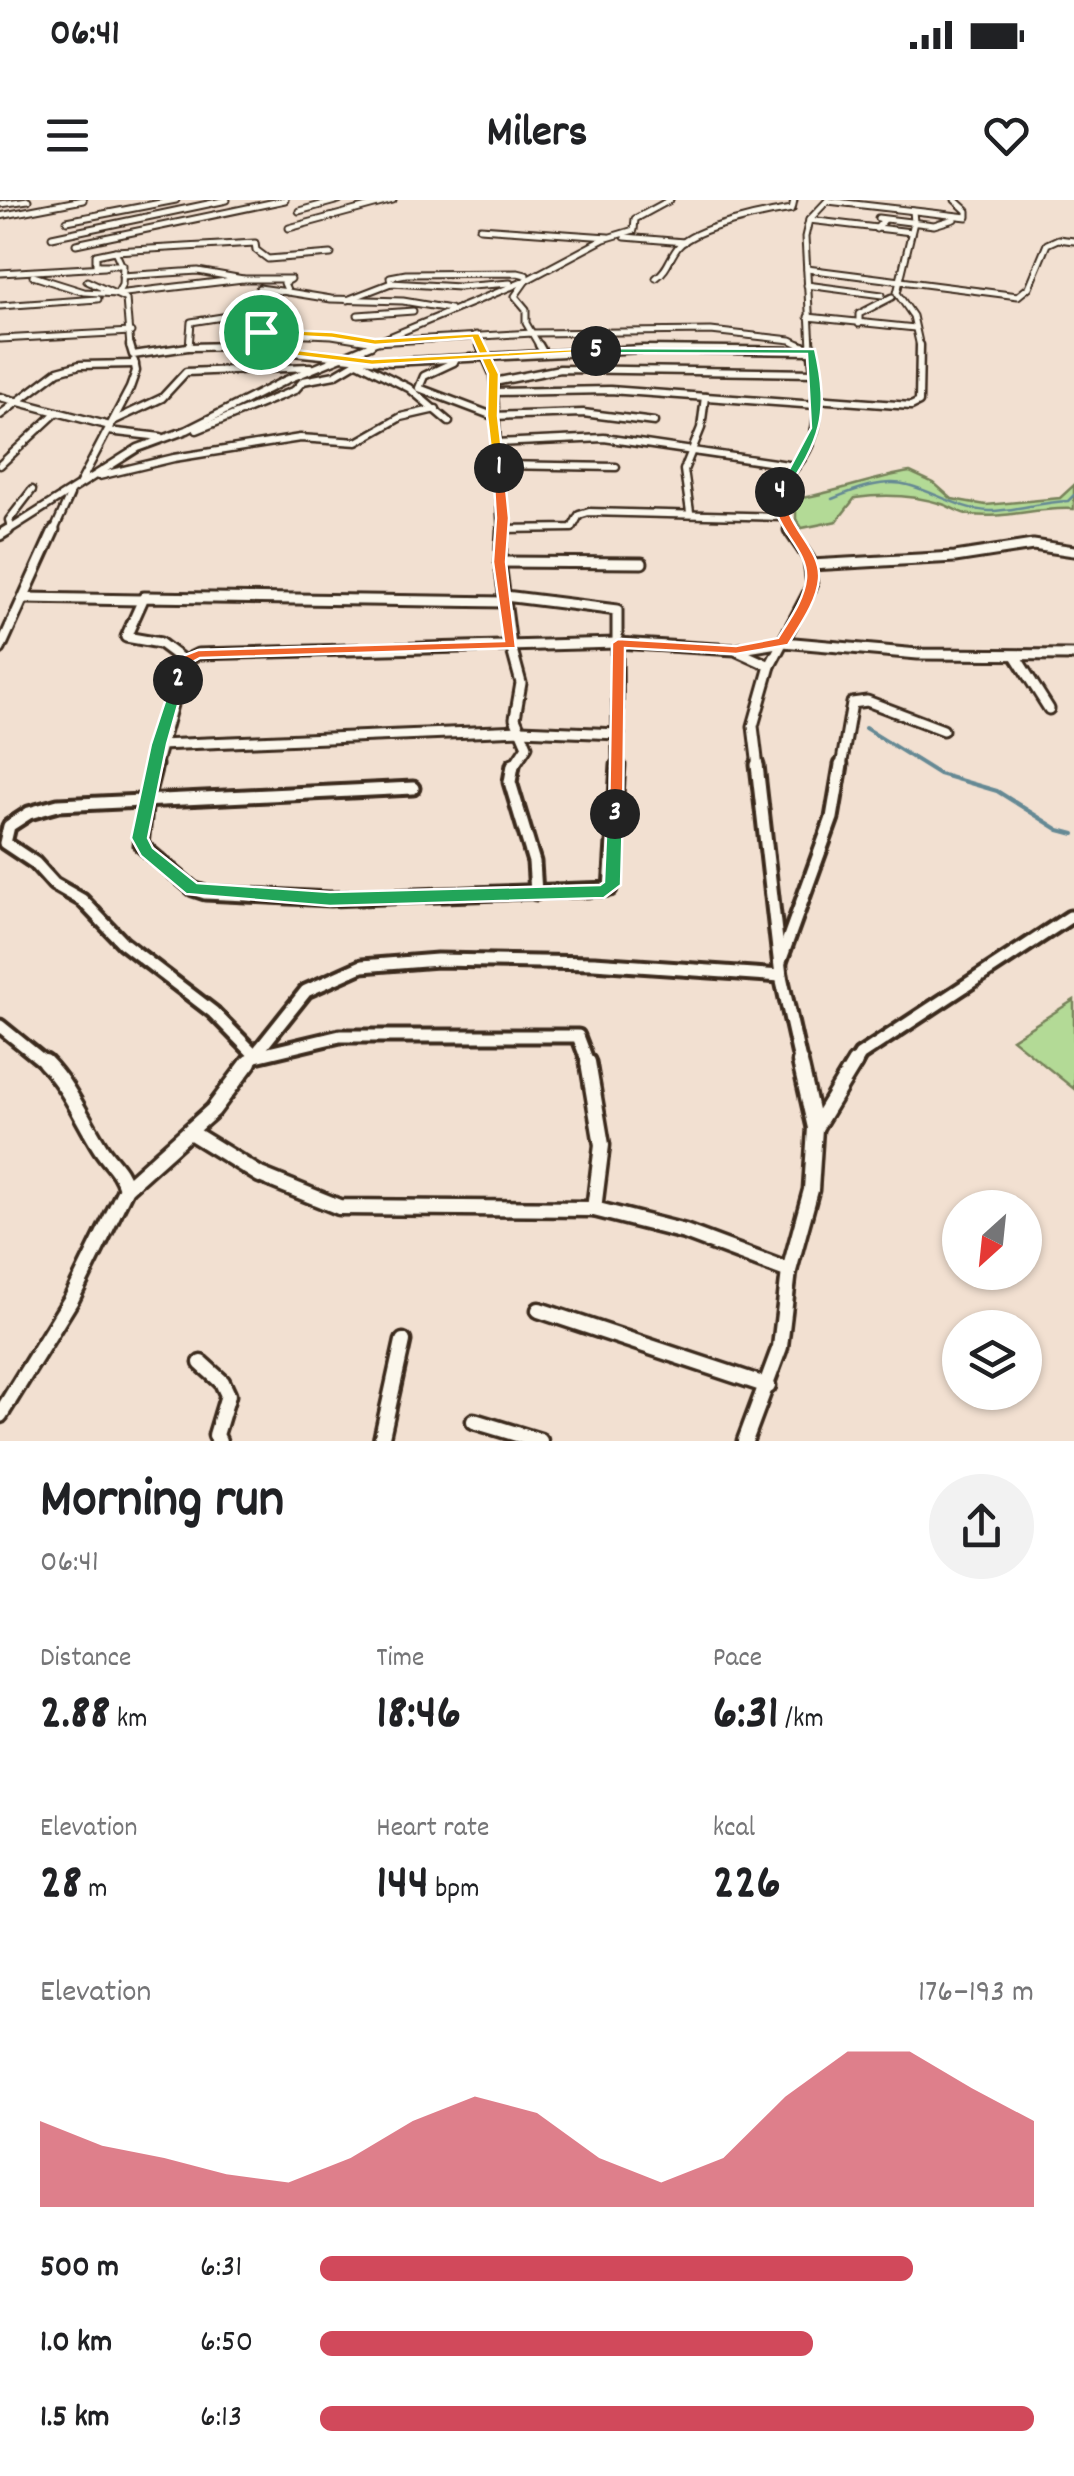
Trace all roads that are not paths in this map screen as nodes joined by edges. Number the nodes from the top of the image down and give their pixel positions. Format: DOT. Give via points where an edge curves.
graph roads {
  1 [pos="28,200"];
  2 [pos="82,200"];
  3 [pos="153,200"];
  4 [pos="176,200"];
  5 [pos="227,200"];
  6 [pos="285,200"];
  7 [pos="339,200"];
  8 [pos="393,200"];
  9 [pos="670,200"];
  10 [pos="794,200"];
  11 [pos="828,200"];
  12 [pos="902,200"];
  13 [pos="955,200"];
  14 [pos="0,204"];
  15 [pos="161,204"];
  16 [pos="895,208"];
  17 [pos="299,211"];
  18 [pos="913,211"];
  19 [pos="0,216"];
  20 [pos="956,218"];
  21 [pos="809,220"];
  22 [pos="68,221"];
  23 [pos="914,222"];
  24 [pos="289,228"];
  25 [pos="480,228"];
  26 [pos="876,229"];
  27 [pos="911,232"];
  28 [pos="52,237"];
  29 [pos="612,237"];
  30 [pos="1074,241"];
  31 [pos="684,242"];
  32 [pos="76,244"];
  33 [pos="115,251"];
  34 [pos="331,254"];
  35 [pos="120,264"];
  36 [pos="105,266"];
  37 [pos="806,269"];
  38 [pos="0,273"];
  39 [pos="33,276"];
  40 [pos="122,276"];
  41 [pos="243,278"];
  42 [pos="656,278"];
  43 [pos="902,280"];
  44 [pos="88,281"];
  45 [pos="526,281"];
  46 [pos="391,283"];
  47 [pos="807,285"];
  48 [pos="259,288"];
  49 [pos="288,292"];
  50 [pos="120,295"];
  51 [pos="882,295"];
  52 [pos="892,297"];
  53 [pos="347,300"];
  54 [pos="0,306"];
  55 [pos="461,308"];
  56 [pos="266,310"];
  57 [pos="432,310"];
  58 [pos="413,311"];
  59 [pos="445,314"];
  60 [pos="358,315"];
  61 [pos="808,317"];
  62 [pos="859,324"];
  63 [pos="915,328"];
  64 [pos="406,330"];
  65 [pos="131,332"];
  66 [pos="533,333"];
  67 [pos="476,335"];
  68 [pos="0,338"];
  69 [pos="375,342"];
  70 [pos="190,347"];
  71 [pos="360,348"];
  72 [pos="259,349"];
  73 [pos="811,351"];
  74 [pos="544,352"];
  75 [pos="486,356"];
  76 [pos="343,357"];
  77 [pos="472,357"];
  78 [pos="134,360"];
  79 [pos="356,361"];
  80 [pos="391,362"];
  81 [pos="316,368"];
  82 [pos="367,368"];
  83 [pos="815,372"];
  84 [pos="494,387"];
  85 [pos="0,397"];
  86 [pos="705,397"];
  87 [pos="16,401"];
  88 [pos="816,402"];
  89 [pos="436,409"];
  90 [pos="57,412"];
  91 [pos="0,415"];
  92 [pos="492,416"];
  93 [pos="449,422"];
  94 [pos="654,422"];
  95 [pos="110,426"];
  96 [pos="163,438"];
  97 [pos="496,443"];
  98 [pos="691,449"];
  99 [pos="0,465"];
  100 [pos="498,466"];
  101 [pos="796,466"];
  102 [pos="616,467"];
  103 [pos="93,477"];
  104 [pos="75,489"];
  105 [pos="32,490"];
  106 [pos="690,512"];
  107 [pos="783,517"];
  108 [pos="11,527"];
  109 [pos="502,529"];
  110 [pos="0,535"];
  111 [pos="1074,552"];
  112 [pos="500,562"];
  113 [pos="642,563"];
  114 [pos="811,565"];
  115 [pos="25,598"];
  116 [pos="505,599"];
  117 [pos="141,600"];
  118 [pos="783,642"];
  119 [pos="618,643"];
  120 [pos="511,646"];
  121 [pos="0,649"];
  122 [pos="736,650"];
  123 [pos="1074,656"];
  124 [pos="1016,657"];
  125 [pos="184,660"];
  126 [pos="770,666"];
  127 [pos="1050,709"];
  128 [pos="521,730"];
  129 [pos="944,730"];
  130 [pos="619,734"];
  131 [pos="159,744"];
  132 [pos="414,788"];
  133 [pos="146,800"];
  134 [pos="536,893"];
  135 [pos="1070,917"];
  136 [pos="780,970"];
  137 [pos="0,1026"];
  138 [pos="256,1056"];
  139 [pos="814,1128"];
  140 [pos="190,1132"];
  141 [pos="126,1188"];
  142 [pos="594,1208"];
  143 [pos="789,1270"];
  144 [pos="539,1310"];
  145 [pos="403,1341"];
  146 [pos="201,1363"];
  147 [pos="768,1386"];
  148 [pos="0,1414"];
  149 [pos="474,1421"];
  150 [pos="219,1441"];
  151 [pos="381,1441"];
  152 [pos="540,1441"];
  153 [pos="746,1441"];
  1 -- 14 [label="street"];
  2 -- 19 [label="street"];
  3 -- 15 [label="street"];
  4 -- 15 [label="street"];
  5 -- 28 [label="street"];
  6 -- 32 [label="street"];
  7 -- 17 [label="street"];
  8 -- 24 [label="street"];
  9 -- 29 [label="street" via="635,219 634,230"];
  10 -- 31 [label="street" via="792,209 746,216"];
  11 -- 16 [label="street"];
  11 -- 21 [label="street"];
  12 -- 16 [label="street"];
  13 -- 20 [label="street" via="968,214"];
  15 -- 22 [label="street"];
  16 -- 18 [label="street"];
  18 -- 20 [label="street"];
  18 -- 23 [label="street"];
  20 -- 23 [label="street" via="936,225"];
  21 -- 26 [label="street"];
  21 -- 37 [label="street"];
  23 -- 26 [label="street" via="878,218 884,220"];
  23 -- 27 [label="street"];
  25 -- 29 [label="street"];
  26 -- 27 [label="street"];
  27 -- 43 [label="street"];
  29 -- 31 [label="street"];
  29 -- 45 [label="street"];
  30 -- 43 [label="street" via="1047,244 1023,295"];
  31 -- 42 [label="street"];
  33 -- 34 [label="street" via="246,242 268,259"];
  33 -- 35 [label="street"];
  33 -- 36 [label="street" via="96,255 94,264"];
  35 -- 36 [label="street"];
  35 -- 40 [label="street"];
  36 -- 38 [label="street"];
  37 -- 43 [label="street"];
  37 -- 47 [label="street"];
  39 -- 50 [label="street"];
  40 -- 41 [label="street" via="166,269"];
  40 -- 50 [label="street"];
  41 -- 49 [label="street" via="289,278"];
  41 -- 50 [label="street"];
  43 -- 63 [label="street" via="897,293"];
  44 -- 50 [label="street"];
  45 -- 46 [label="street" via="459,287"];
  45 -- 46 [label="street" via="518,274 406,274 390,277"];
  45 -- 55 [label="street"];
  45 -- 66 [label="street" via="515,296"];
  46 -- 53 [label="street"];
  47 -- 51 [label="street"];
  47 -- 61 [label="street"];
  48 -- 49 [label="street"];
  49 -- 53 [label="street"];
  50 -- 54 [label="street"];
  50 -- 65 [label="street" via="128,304"];
  52 -- 62 [label="street" via="859,314"];
  53 -- 57 [label="street" via="401,300"];
  55 -- 57 [label="street"];
  55 -- 59 [label="street"];
  56 -- 70 [label="street" via="190,322"];
  57 -- 58 [label="street"];
  57 -- 59 [label="street"];
  58 -- 60 [label="street"];
  58 -- 64 [label="street"];
  59 -- 64 [label="street"];
  61 -- 62 [label="street"];
  61 -- 73 [label="street"];
  62 -- 63 [label="street"];
  63 -- 88 [label="street" via="921,350 917,405"];
  64 -- 69 [label="street"];
  65 -- 68 [label="street"];
  65 -- 78 [label="street"];
  66 -- 67 [label="street"];
  66 -- 73 [label="street" via="711,331 791,340"];
  66 -- 74 [label="street"];
  67 -- 69 [label="street"];
  67 -- 75 [label="street"];
  69 -- 71 [label="street"];
  69 -- 72 [label="street" via="262,328"];
  70 -- 72 [label="street"];
  70 -- 78 [label="street"];
  71 -- 76 [label="street"];
  71 -- 79 [label="street"];
  72 -- 76 [label="street"];
  73 -- 74 [label="street"];
  73 -- 83 [label="street"];
  74 -- 75 [label="street"];
  75 -- 77 [label="street"];
  75 -- 84 [label="street"];
  76 -- 79 [label="street"];
  76 -- 81 [label="street"];
  77 -- 80 [label="street"];
  77 -- 92 [label="street" via="433,370 418,388"];
  78 -- 87 [label="street" via="113,370 60,370"];
  78 -- 95 [label="street" via="136,373"];
  79 -- 80 [label="street"];
  79 -- 82 [label="street"];
  79 -- 96 [label="street" via="230,418"];
  80 -- 82 [label="street"];
  81 -- 95 [label="street" via="186,372 162,398"];
  81 -- 96 [label="street"];
  82 -- 89 [label="street"];
  83 -- 84 [label="street" via="560,369"];
  83 -- 88 [label="street"];
  84 -- 86 [label="street"];
  84 -- 92 [label="street"];
  85 -- 87 [label="street"];
  86 -- 88 [label="street"];
  86 -- 98 [label="street"];
  87 -- 90 [label="street"];
  87 -- 91 [label="street"];
  88 -- 101 [label="street" via="813,439"];
  89 -- 93 [label="street"];
  89 -- 103 [label="street" via="401,417 358,442 300,438"];
  90 -- 95 [label="street"];
  90 -- 99 [label="street"];
  92 -- 94 [label="street" via="582,413"];
  92 -- 97 [label="street"];
  95 -- 96 [label="street"];
  95 -- 104 [label="street"];
  96 -- 103 [label="street"];
  97 -- 98 [label="street" via="593,438"];
  97 -- 100 [label="street"];
  98 -- 101 [label="street"];
  98 -- 106 [label="street" via="684,476"];
  100 -- 102 [label="street"];
  100 -- 109 [label="street"];
  101 -- 107 [label="street" via="780,489"];
  103 -- 104 [label="street"];
  104 -- 108 [label="street"];
  104 -- 115 [label="street"];
  105 -- 108 [label="street" via="9,520"];
  106 -- 107 [label="street"];
  106 -- 109 [label="street" via="589,512 572,528"];
  107 -- 114 [label="street"];
  108 -- 110 [label="street"];
  109 -- 112 [label="street"];
  111 -- 114 [label="street" via="1033,544"];
  112 -- 113 [label="street"];
  112 -- 116 [label="street"];
  114 -- 118 [label="street" via="808,598"];
  115 -- 117 [label="street"];
  115 -- 121 [label="street"];
  116 -- 117 [label="street"];
  116 -- 119 [label="street" via="616,608"];
  116 -- 120 [label="street"];
  117 -- 125 [label="street" via="126,638 160,642"];
  118 -- 122 [label="street"];
  118 -- 124 [label="street"];
  118 -- 126 [label="street"];
  119 -- 120 [label="street"];
  119 -- 122 [label="street"];
  119 -- 130 [label="street"];
  120 -- 125 [label="street" via="198,654"];
  120 -- 128 [label="street" via="521,683 514,718"];
  122 -- 126 [label="street"];
  123 -- 124 [label="street"];
  124 -- 127 [label="street"];
  125 -- 131 [label="street"];
  126 -- 136 [label="street" via="752,726"];
  128 -- 130 [label="street"];
  128 -- 131 [label="street"];
  128 -- 134 [label="street" via="526,750 510,782 534,862"];
  129 -- 136 [label="street" via="867,701 852,703 832,818"];
  130 -- 134 [label="street" via="613,885 604,891"];
  131 -- 133 [label="street"];
  132 -- 133 [label="street"];
  133 -- 134 [label="street" via="140,845 205,893 330,899"];
  133 -- 138 [label="street" via="29,813 9,826 5,843 82,900"];
  135 -- 139 [label="street" via="860,1055"];
  136 -- 138 [label="street" via="437,960 362,966 306,991"];
  136 -- 139 [label="street"];
  137 -- 141 [label="street" via="48,1066 122,1172"];
  138 -- 140 [label="street"];
  138 -- 142 [label="street" via="340,1036 578,1036 603,1128 604,1164"];
  139 -- 143 [label="street" via="811,1190"];
  140 -- 141 [label="street"];
  140 -- 142 [label="street" via="260,1174 339,1207"];
  141 -- 148 [label="street" via="72,1298"];
  142 -- 143 [label="street"];
  143 -- 147 [label="street"];
  144 -- 147 [label="street"];
  145 -- 151 [label="street"];
  146 -- 150 [label="street" via="230,1387"];
  147 -- 153 [label="street"];
  149 -- 152 [label="street"];
}
